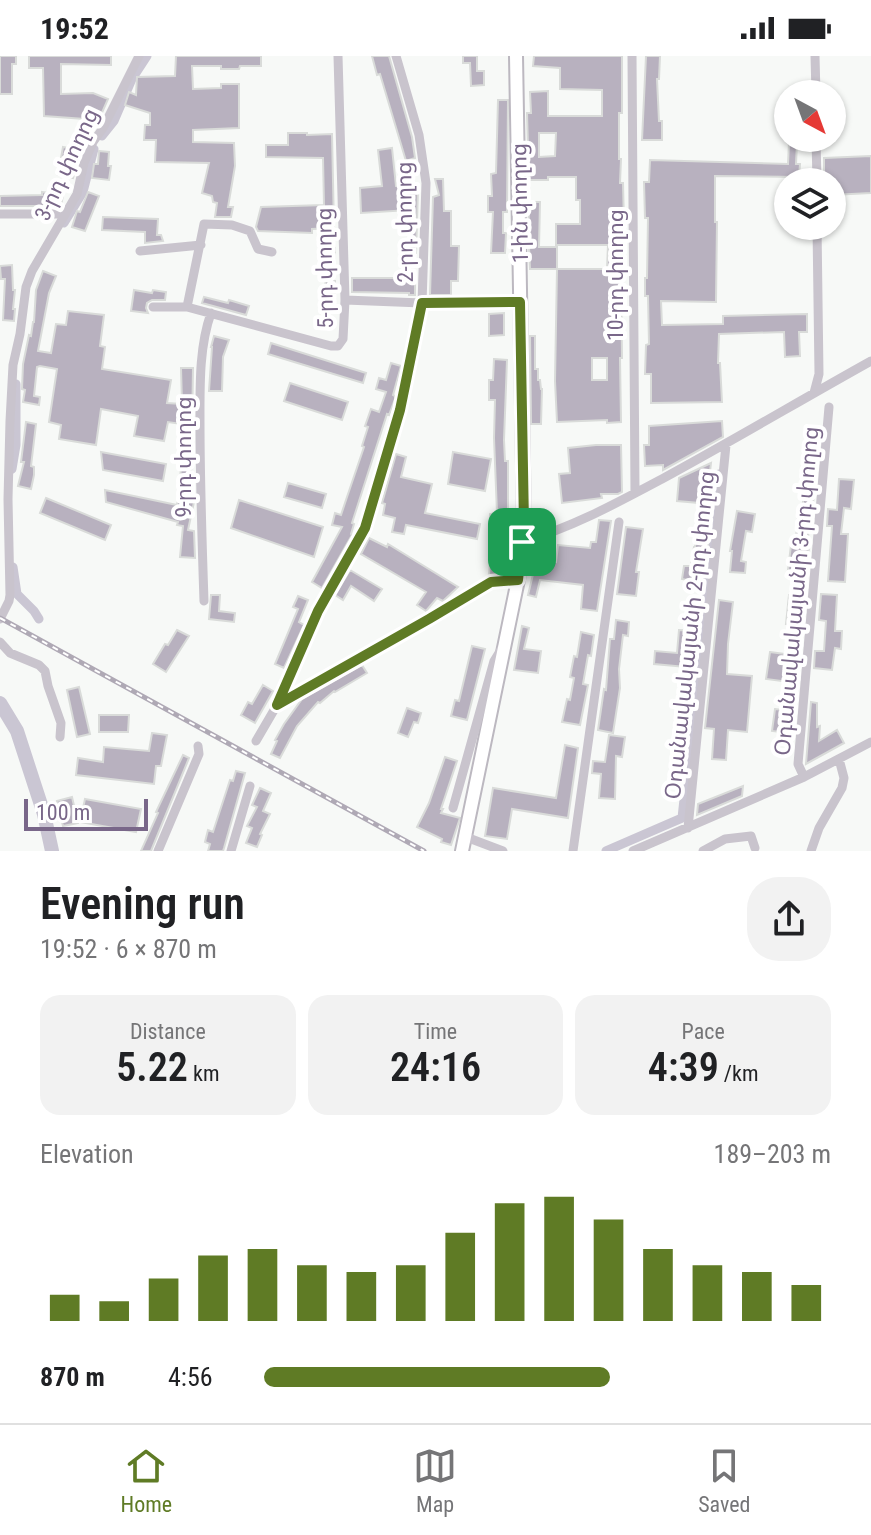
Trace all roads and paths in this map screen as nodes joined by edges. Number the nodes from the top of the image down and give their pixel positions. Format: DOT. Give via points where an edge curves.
graph roads {
  1 [pos="139,56"];
  2 [pos="338,56"];
  3 [pos="396,56"];
  4 [pos="516,56"];
  5 [pos="632,56"];
  6 [pos="815,56"];
  7 [pos="816,80"];
  8 [pos="0,214"];
  9 [pos="64,214"];
  10 [pos="817,240"];
  11 [pos="201,245"];
  12 [pos="140,251"];
  13 [pos="272,252"];
  14 [pos="345,300"];
  15 [pos="520,302"];
  16 [pos="422,303"];
  17 [pos="153,307"];
  18 [pos="187,307"];
  19 [pos="211,313"];
  20 [pos="871,361"];
  21 [pos="814,393"];
  22 [pos="829,407"];
  23 [pos="726,445"];
  24 [pos="635,493"];
  25 [pos="619,522"];
  26 [pos="522,542"];
  27 [pos="518,580"];
  28 [pos="204,601"];
  29 [pos="0,619"];
  30 [pos="0,642"];
  31 [pos="505,642"];
  32 [pos="277,705"];
  33 [pos="60,737"];
  34 [pos="256,741"];
  35 [pos="871,742"];
  36 [pos="198,746"];
  37 [pos="839,759"];
  38 [pos="804,777"];
  39 [pos="250,786"];
  40 [pos="453,808"];
  41 [pos="688,828"];
  42 [pos="464,845"];
  43 [pos="755,848"];
  44 [pos="158,851"];
  45 [pos="231,851"];
  46 [pos="503,851"];
  47 [pos="573,851"];
  48 [pos="633,851"];
  49 [pos="703,851"];
  50 [pos="811,851"];
  1 -- 9 [label="street, 3-րդ փողոց" via="93,142 77,194"];
  2 -- 14 [label="street, 5-րդ փողոց"];
  3 -- 16 [label="street, 2-րդ փողոց" via="419,135 426,183"];
  4 -- 15 [label="main road, 1-ին փողոց"];
  5 -- 24 [label="street, 10-րդ փողոց"];
  6 -- 7 [label="street"];
  8 -- 9 [label="street"];
  9 -- 29 [label="street, 3-րդ փողոց" via="26,287 13,365 10,595"];
  10 -- 21 [label="street" via="819,374"];
  11 -- 12 [label="street"];
  11 -- 13 [label="street" via="204,224 232,225 250,231 258,249"];
  11 -- 18 [label="street"];
  14 -- 16 [label="street"];
  14 -- 19 [label="street, 5-րդ փողոց" via="338,346"];
  15 -- 16 [label="street"];
  15 -- 26 [label="main road, 1-ին փողոց"];
  16 -- 32 [label="street, 2-րդ փողոց" via="400,410 365,528 318,611"];
  17 -- 18 [label="street"];
  18 -- 19 [label="street"];
  19 -- 28 [label="street, 9-րդ փողոց" via="204,332 200,397"];
  20 -- 21 [label="street"];
  21 -- 23 [label="street"];
  22 -- 38 [label="street, Օդանավակայանի 3-րդ փողոց" via="798,764"];
  23 -- 24 [label="street"];
  23 -- 41 [label="street, Օդանավակայանի 2-րդ փողոց"];
  24 -- 26 [label="street"];
  25 -- 47 [label="street"];
  26 -- 27 [label="main road, 1-ին փողոց"];
  27 -- 31 [label="main road, 1-ին փողոց"];
  27 -- 32 [label="street" via="491,582"];
  30 -- 33 [label="street" via="45,671 61,723"];
  31 -- 40 [label="street" via="494,661"];
  31 -- 42 [label="main road, 1-ին փողոց"];
  32 -- 34 [label="street, 2-րդ փողոց"];
  35 -- 37 [label="street"];
  36 -- 44 [label="street"];
  37 -- 38 [label="street"];
  37 -- 50 [label="street" via="842,788"];
  38 -- 41 [label="street"];
  39 -- 45 [label="street"];
  41 -- 48 [label="street"];
  42 -- 46 [label="street"];
  43 -- 49 [label="street" via="751,836 725,839"];
}
